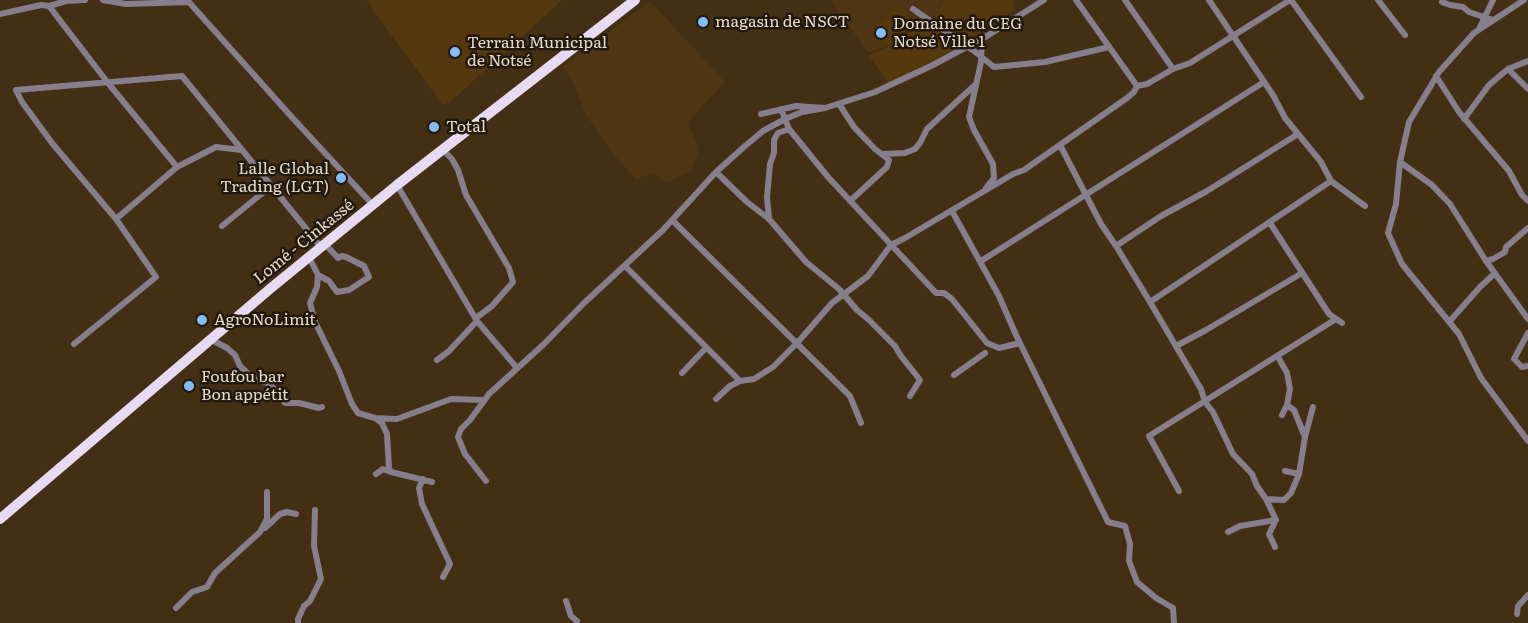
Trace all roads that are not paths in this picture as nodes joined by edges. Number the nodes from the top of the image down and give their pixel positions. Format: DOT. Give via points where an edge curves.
graph roads {
  1 [pos="85,0"];
  2 [pos="103,0"];
  3 [pos="635,0"];
  4 [pos="1044,0"];
  5 [pos="1076,0"];
  6 [pos="1125,0"];
  7 [pos="1209,0"];
  8 [pos="1290,0"];
  9 [pos="1378,0"];
  10 [pos="1493,0"];
  11 [pos="1524,0"];
  12 [pos="188,1"];
  13 [pos="124,2"];
  14 [pos="1442,2"];
  15 [pos="39,3"];
  16 [pos="49,6"];
  17 [pos="913,9"];
  18 [pos="0,14"];
  19 [pos="1486,17"];
  20 [pos="1493,20"];
  21 [pos="1477,31"];
  22 [pos="1405,35"];
  23 [pos="1233,36"];
  24 [pos="982,38"];
  25 [pos="966,47"];
  26 [pos="1109,47"];
  27 [pos="981,57"];
  28 [pos="1528,61"];
  29 [pos="1173,69"];
  30 [pos="1508,69"];
  31 [pos="1436,76"];
  32 [pos="1264,82"];
  33 [pos="108,83"];
  34 [pos="976,84"];
  35 [pos="1137,86"];
  36 [pos="1528,89"];
  37 [pos="1361,98"];
  38 [pos="839,104"];
  39 [pos="825,108"];
  40 [pos="781,109"];
  41 [pos="761,114"];
  42 [pos="785,118"];
  43 [pos="1464,119"];
  44 [pos="789,129"];
  45 [pos="1298,134"];
  46 [pos="1060,145"];
  47 [pos="241,150"];
  48 [pos="442,150"];
  49 [pos="884,154"];
  50 [pos="1400,162"];
  51 [pos="177,166"];
  52 [pos="716,172"];
  53 [pos="1332,181"];
  54 [pos="397,185"];
  55 [pos="271,186"];
  56 [pos="985,191"];
  57 [pos="1086,193"];
  58 [pos="850,201"];
  59 [pos="1528,201"];
  60 [pos="373,205"];
  61 [pos="1365,206"];
  62 [pos="952,211"];
  63 [pos="116,219"];
  64 [pos="672,219"];
  65 [pos="769,219"];
  66 [pos="1270,223"];
  67 [pos="222,226"];
  68 [pos="1528,228"];
  69 [pos="891,244"];
  70 [pos="323,246"];
  71 [pos="1116,246"];
  72 [pos="309,257"];
  73 [pos="981,261"];
  74 [pos="1486,261"];
  75 [pos="625,266"];
  76 [pos="1302,273"];
  77 [pos="1495,273"];
  78 [pos="318,275"];
  79 [pos="843,295"];
  80 [pos="1150,302"];
  81 [pos="477,319"];
  82 [pos="1528,319"];
  83 [pos="1449,322"];
  84 [pos="1528,333"];
  85 [pos="210,339"];
  86 [pos="798,342"];
  87 [pos="1020,343"];
  88 [pos="74,344"];
  89 [pos="1176,346"];
  90 [pos="706,348"];
  91 [pos="985,353"];
  92 [pos="1278,357"];
  93 [pos="437,360"];
  94 [pos="1528,366"];
  95 [pos="517,368"];
  96 [pos="681,373"];
  97 [pos="954,375"];
  98 [pos="740,381"];
  99 [pos="910,396"];
  100 [pos="716,399"];
  101 [pos="484,400"];
  102 [pos="1205,402"];
  103 [pos="1287,405"];
  104 [pos="322,407"];
  105 [pos="1313,407"];
  106 [pos="1282,415"];
  107 [pos="375,418"];
  108 [pos="861,423"];
  109 [pos="1305,437"];
  110 [pos="1528,441"];
  111 [pos="388,459"];
  112 [pos="382,469"];
  113 [pos="1285,471"];
  114 [pos="392,472"];
  115 [pos="376,474"];
  116 [pos="1299,474"];
  117 [pos="423,479"];
  118 [pos="486,481"];
  119 [pos="432,482"];
  120 [pos="1179,491"];
  121 [pos="267,492"];
  122 [pos="1266,499"];
  123 [pos="315,510"];
  124 [pos="296,514"];
  125 [pos="0,519"];
  126 [pos="1276,520"];
  127 [pos="260,532"];
  128 [pos="1227,532"];
  129 [pos="1275,547"];
  130 [pos="443,577"];
  131 [pos="1528,595"];
  132 [pos="566,601"];
  133 [pos="176,608"];
  134 [pos="1517,614"];
  135 [pos="577,621"];
  136 [pos="298,623"];
  137 [pos="1174,623"];
  1 -- 16 [label="street"];
  2 -- 13 [label="street"];
  3 -- 48 [label="highway, Lomé - Cinkassé"];
  4 -- 24 [label="street"];
  5 -- 26 [label="street"];
  6 -- 29 [label="street"];
  7 -- 23 [label="street"];
  8 -- 23 [label="street"];
  8 -- 37 [label="street"];
  9 -- 22 [label="street"];
  10 -- 19 [label="street"];
  11 -- 20 [label="street"];
  12 -- 13 [label="street"];
  12 -- 60 [label="street"];
  14 -- 19 [label="street"];
  15 -- 16 [label="street"];
  15 -- 18 [label="street"];
  16 -- 33 [label="street"];
  17 -- 25 [label="street"];
  19 -- 20 [label="street"];
  19 -- 21 [label="street"];
  20 -- 21 [label="street"];
  21 -- 31 [label="street"];
  23 -- 29 [label="street"];
  23 -- 32 [label="street"];
  24 -- 25 [label="street"];
  24 -- 27 [label="street"];
  25 -- 27 [label="street"];
  25 -- 38 [label="street" via="899,82"];
  26 -- 27 [label="street" via="1046,62 1000,67"];
  26 -- 35 [label="street"];
  27 -- 34 [label="street"];
  28 -- 30 [label="street"];
  29 -- 35 [label="street"];
  30 -- 36 [label="street"];
  30 -- 43 [label="street" via="1489,85"];
  31 -- 43 [label="street"];
  31 -- 50 [label="street" via="1409,122"];
  32 -- 45 [label="street"];
  32 -- 57 [label="street"];
  33 -- 47 [label="street" via="182,76"];
  33 -- 51 [label="street"];
  33 -- 63 [label="street" via="16,90 52,142"];
  34 -- 49 [label="street" via="927,129 915,149"];
  34 -- 56 [label="street" via="969,117 995,171"];
  35 -- 46 [label="street" via="1127,98"];
  38 -- 39 [label="street"];
  38 -- 49 [label="street" via="854,127"];
  39 -- 40 [label="street"];
  39 -- 42 [label="street"];
  40 -- 41 [label="street"];
  40 -- 42 [label="street"];
  42 -- 44 [label="street"];
  42 -- 52 [label="street" via="763,131"];
  43 -- 59 [label="street" via="1509,171"];
  44 -- 58 [label="street"];
  44 -- 65 [label="street" via="778,133 774,140"];
  45 -- 53 [label="street"];
  45 -- 71 [label="street"];
  46 -- 56 [label="street"];
  46 -- 57 [label="street"];
  47 -- 51 [label="street" via="216,147"];
  47 -- 55 [label="street"];
  48 -- 54 [label="highway, Lomé - Cinkassé"];
  48 -- 81 [label="street" via="459,170 466,195 509,268 513,282"];
  49 -- 58 [label="street" via="889,160 887,167"];
  50 -- 74 [label="street" via="1449,204"];
  50 -- 83 [label="street" via="1396,204 1388,233 1402,264"];
  51 -- 63 [label="street"];
  52 -- 64 [label="street"];
  52 -- 65 [label="street"];
  53 -- 61 [label="street"];
  53 -- 66 [label="street"];
  54 -- 60 [label="highway, Lomé - Cinkassé"];
  54 -- 81 [label="street"];
  55 -- 67 [label="street"];
  55 -- 70 [label="street"];
  56 -- 62 [label="street"];
  57 -- 71 [label="street"];
  57 -- 73 [label="street"];
  58 -- 69 [label="street"];
  60 -- 70 [label="highway, Lomé - Cinkassé"];
  62 -- 69 [label="street"];
  62 -- 73 [label="street"];
  63 -- 88 [label="street" via="156,277"];
  64 -- 75 [label="street"];
  64 -- 86 [label="street"];
  65 -- 79 [label="street" via="790,245"];
  66 -- 76 [label="street"];
  66 -- 80 [label="street"];
  68 -- 74 [label="street" via="1505,252"];
  69 -- 79 [label="street" via="868,276"];
  69 -- 87 [label="street" via="936,293 952,299 987,343 999,348"];
  70 -- 72 [label="highway, Lomé - Cinkassé"];
  70 -- 78 [label="street" via="338,258 346,257 364,266 369,277 349,290 337,292"];
  71 -- 80 [label="street"];
  72 -- 78 [label="street"];
  72 -- 85 [label="highway, Lomé - Cinkassé"];
  73 -- 87 [label="street"];
  74 -- 77 [label="street"];
  75 -- 90 [label="street"];
  75 -- 95 [label="street"];
  76 -- 89 [label="street"];
  76 -- 92 [label="street" via="1329,314 1339,321"];
  77 -- 82 [label="street"];
  77 -- 83 [label="street"];
  78 -- 107 [label="street" via="310,303 315,322 352,404 358,413"];
  79 -- 86 [label="street"];
  79 -- 99 [label="street" via="895,346 920,380"];
  80 -- 89 [label="street"];
  81 -- 93 [label="street"];
  81 -- 95 [label="street"];
  83 -- 110 [label="street" via="1481,378"];
  84 -- 94 [label="street" via="1514,359 1522,367"];
  85 -- 104 [label="street" via="235,355 254,380 270,384 285,403"];
  85 -- 125 [label="highway, Lomé - Cinkassé"];
  86 -- 98 [label="street" via="763,375"];
  86 -- 108 [label="street" via="850,396"];
  87 -- 137 [label="street" via="1108,522 1125,526 1129,561 1137,582 1173,608"];
  89 -- 102 [label="street"];
  90 -- 96 [label="street"];
  90 -- 98 [label="street"];
  91 -- 97 [label="street"];
  92 -- 102 [label="street"];
  92 -- 103 [label="street" via="1287,373"];
  95 -- 101 [label="street"];
  98 -- 100 [label="street"];
  101 -- 107 [label="street" via="451,399 397,420"];
  101 -- 118 [label="street" via="458,437 465,454"];
  102 -- 120 [label="street" via="1149,436"];
  102 -- 122 [label="street" via="1233,454 1252,474"];
  103 -- 106 [label="street"];
  103 -- 109 [label="street" via="1294,410"];
  105 -- 109 [label="street"];
  107 -- 111 [label="street" via="387,434"];
  109 -- 116 [label="street"];
  111 -- 112 [label="street"];
  111 -- 114 [label="street"];
  112 -- 114 [label="street"];
  112 -- 115 [label="street"];
  113 -- 116 [label="street"];
  114 -- 117 [label="street"];
  116 -- 122 [label="street" via="1284,500"];
  117 -- 119 [label="street"];
  117 -- 130 [label="street" via="419,488 422,504 450,564"];
  121 -- 127 [label="street" via="267,519"];
  122 -- 126 [label="street"];
  123 -- 136 [label="street" via="314,546 321,579"];
  124 -- 127 [label="street" via="280,514"];
  126 -- 128 [label="street"];
  126 -- 129 [label="street" via="1269,534"];
  127 -- 133 [label="street" via="215,573 207,587 192,592"];
  131 -- 134 [label="street" via="1518,606"];
  132 -- 135 [label="street"];
}
